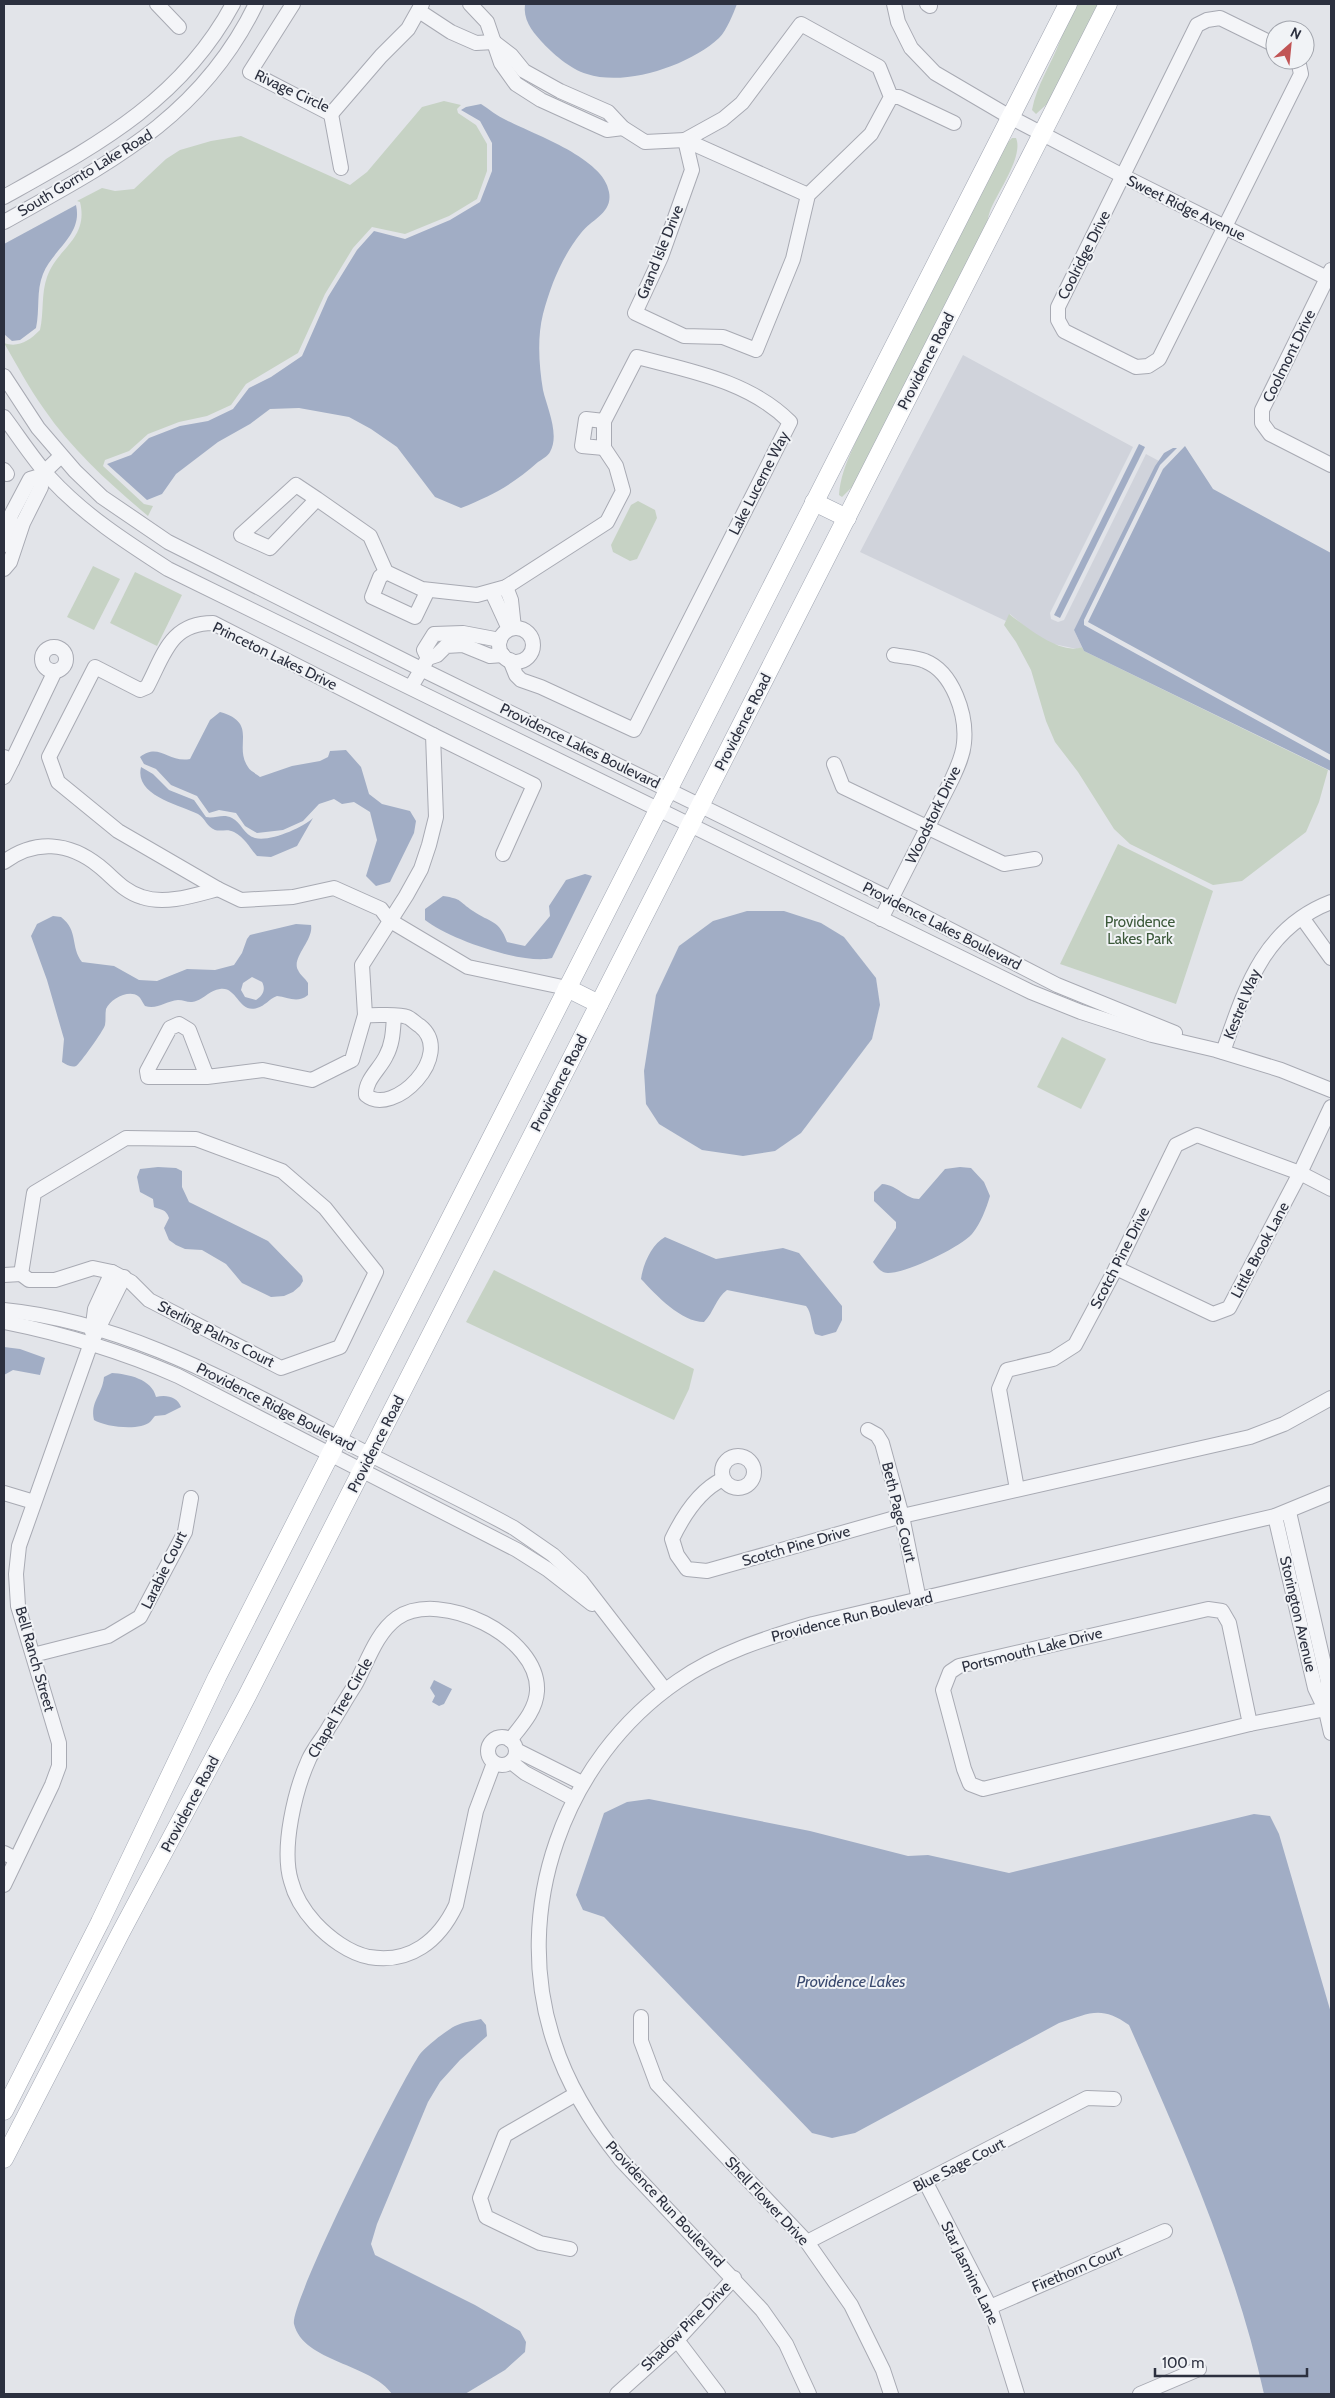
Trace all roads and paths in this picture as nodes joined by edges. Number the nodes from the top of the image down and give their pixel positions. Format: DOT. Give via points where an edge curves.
graph roads {
  1 [pos="157,4"];
  2 [pos="233,4"];
  3 [pos="256,4"];
  4 [pos="293,4"];
  5 [pos="470,4"];
  6 [pos="894,4"];
  7 [pos="1068,4"];
  8 [pos="1108,4"];
  9 [pos="421,7"];
  10 [pos="179,27"];
  11 [pos="1265,40"];
  12 [pos="494,42"];
  13 [pos="1300,70"];
  14 [pos="563,92"];
  15 [pos="891,97"];
  16 [pos="556,107"];
  17 [pos="331,114"];
  18 [pos="1010,117"];
  19 [pos="954,123"];
  20 [pos="624,128"];
  21 [pos="1042,133"];
  22 [pos="685,140"];
  23 [pos="341,168"];
  24 [pos="1124,176"];
  25 [pos="808,195"];
  26 [pos="4,197"];
  27 [pos="4,222"];
  28 [pos="1225,227"];
  29 [pos="1330,276"];
  30 [pos="4,376"];
  31 [pos="4,417"];
  32 [pos="604,421"];
  33 [pos="604,448"];
  34 [pos="61,456"];
  35 [pos="1331,465"];
  36 [pos="42,473"];
  37 [pos="316,499"];
  38 [pos="814,502"];
  39 [pos="847,518"];
  40 [pos="7,524"];
  41 [pos="4,544"];
  42 [pos="4,568"];
  43 [pos="386,572"];
  44 [pos="506,587"];
  45 [pos="428,590"];
  46 [pos="492,592"];
  47 [pos="511,628"];
  48 [pos="500,640"];
  49 [pos="894,655"];
  50 [pos="511,659"];
  51 [pos="424,664"];
  52 [pos="55,671"];
  53 [pos="411,687"];
  54 [pos="433,736"];
  55 [pos="8,759"];
  56 [pos="834,764"];
  57 [pos="4,777"];
  58 [pos="668,789"];
  59 [pos="700,805"];
  60 [pos="657,810"];
  61 [pos="691,825"];
  62 [pos="928,829"];
  63 [pos="503,854"];
  64 [pos="1035,859"];
  65 [pos="4,862"];
  66 [pos="218,889"];
  67 [pos="891,900"];
  68 [pos="1331,902"];
  69 [pos="881,919"];
  70 [pos="1302,919"];
  71 [pos="389,920"];
  72 [pos="1331,958"];
  73 [pos="567,988"];
  74 [pos="600,1004"];
  75 [pos="365,1015"];
  76 [pos="394,1016"];
  77 [pos="1207,1047"];
  78 [pos="1223,1052"];
  79 [pos="207,1077"];
  80 [pos="1331,1090"];
  81 [pos="1331,1107"];
  82 [pos="1300,1174"];
  83 [pos="1331,1190"];
  84 [pos="1116,1268"];
  85 [pos="21,1274"];
  86 [pos="118,1274"];
  87 [pos="4,1275"];
  88 [pos="4,1310"];
  89 [pos="4,1322"];
  90 [pos="96,1327"];
  91 [pos="91,1343"];
  92 [pos="1331,1398"];
  93 [pos="868,1430"];
  94 [pos="339,1439"];
  95 [pos="330,1455"];
  96 [pos="370,1455"];
  97 [pos="362,1471"];
  98 [pos="723,1479"];
  99 [pos="1017,1490"];
  100 [pos="4,1493"];
  101 [pos="1331,1493"];
  102 [pos="190,1498"];
  103 [pos="34,1502"];
  104 [pos="1282,1514"];
  105 [pos="902,1516"];
  106 [pos="919,1600"];
  107 [pos="617,1626"];
  108 [pos="33,1655"];
  109 [pos="665,1690"];
  110 [pos="1329,1710"];
  111 [pos="1250,1724"];
  112 [pos="1331,1733"];
  113 [pos="513,1751"];
  114 [pos="494,1763"];
  115 [pos="582,1783"];
  116 [pos="574,1799"];
  117 [pos="10,1856"];
  118 [pos="4,1885"];
  119 [pos="100,1922"];
  120 [pos="120,1932"];
  121 [pos="641,2017"];
  122 [pos="576,2094"];
  123 [pos="1114,2099"];
  124 [pos="4,2111"];
  125 [pos="4,2159"];
  126 [pos="926,2183"];
  127 [pos="1165,2232"];
  128 [pos="806,2242"];
  129 [pos="570,2248"];
  130 [pos="734,2278"];
  131 [pos="990,2307"];
  132 [pos="677,2340"];
  133 [pos="1199,2369"];
  134 [pos="617,2394"];
  135 [pos="718,2394"];
  136 [pos="810,2394"];
  137 [pos="891,2394"];
  138 [pos="1018,2394"];
  139 [pos="1140,2394"];
  1 -- 10 [label="street"];
  2 -- 26 [label="street, South Gornto Lake Road" via="204,49 146,108 90,149"];
  3 -- 27 [label="street, South Gornto Lake Road" via="232,47 208,77 158,128 99,168"];
  4 -- 17 [label="street, Rivage Circle" via="250,72"];
  5 -- 12 [label="street" via="487,22"];
  6 -- 18 [label="street, Sweet Ridge Avenue" via="898,22 911,48 934,73"];
  7 -- 18 [label="main road, Providence Road"];
  8 -- 21 [label="main road, Providence Road"];
  9 -- 12 [label="street" via="451,32 476,43"];
  9 -- 17 [label="street, Rivage Circle" via="408,28"];
  11 -- 24 [label="street, Coolridge Drive" via="1220,18 1197,25"];
  12 -- 14 [label="street" via="524,71"];
  12 -- 16 [label="street" via="501,63 516,84"];
  13 -- 28 [label="street, Coolridge Drive" via="1301,74"];
  14 -- 16 [label="street"];
  14 -- 20 [label="street" via="608,112"];
  15 -- 19 [label="street" via="899,97"];
  15 -- 22 [label="street" via="879,67 801,24 742,103 723,119"];
  15 -- 25 [label="street" via="871,134"];
  16 -- 20 [label="street" via="608,130"];
  17 -- 23 [label="street"];
  18 -- 21 [label="street, Sweet Ridge Avenue"];
  18 -- 38 [label="main road, Providence Road"];
  20 -- 22 [label="street" via="645,142"];
  21 -- 24 [label="street, Sweet Ridge Avenue"];
  21 -- 39 [label="main road, Providence Road"];
  22 -- 25 [label="street"];
  22 -- 25 [label="street, Grand Isle Drive" via="692,170 661,258 635,313 684,336 723,337 756,350 793,259"];
  24 -- 28 [label="street, Sweet Ridge Avenue"];
  24 -- 28 [label="street, Coolridge Drive" via="1058,306 1058,320 1064,331 1136,367 1148,366 1159,359"];
  28 -- 29 [label="street, Sweet Ridge Avenue"];
  29 -- 35 [label="street, Coolmont Drive" via="1262,410 1262,423 1270,434"];
  30 -- 34 [label="street, Providence Lakes Boulevard"];
  31 -- 36 [label="street, Providence Lakes Boulevard"];
  32 -- 33 [label="street, Lake Lucerne Way"];
  32 -- 33 [label="street" via="586,419 582,446"];
  32 -- 50 [label="street, Lake Lucerne Way" via="637,357 727,381 776,408 790,422 634,730 521,680"];
  33 -- 44 [label="street" via="616,466 623,491 607,522"];
  34 -- 36 [label="street"];
  34 -- 51 [label="street, Providence Lakes Boulevard" via="102,497 168,542"];
  36 -- 40 [label="street" via="30,478"];
  36 -- 42 [label="street" via="42,487 23,523 10,562"];
  36 -- 53 [label="street, Providence Lakes Boulevard" via="82,508 168,569"];
  37 -- 37 [label="street" via="296,485 241,535 270,548"];
  37 -- 43 [label="street" via="370,536"];
  38 -- 39 [label="main road"];
  38 -- 58 [label="main road, Providence Road"];
  39 -- 59 [label="main road, Providence Road"];
  40 -- 41 [label="street" via="8,537"];
  43 -- 45 [label="street"];
  43 -- 45 [label="street" via="380,577 372,597 415,617"];
  44 -- 46 [label="street"];
  44 -- 47 [label="street" via="511,600"];
  45 -- 46 [label="street" via="477,595"];
  46 -- 47 [label="street"];
  47 -- 48 [label="street"];
  47 -- 50 [label="street" via="520,628 529,634 533,644 530,654"];
  48 -- 50 [label="street"];
  48 -- 51 [label="street" via="463,633 434,634 424,650"];
  49 -- 62 [label="street, Woodstork Drive" via="925,661 947,682 960,706 964,743 960,762"];
  50 -- 51 [label="street" via="490,656 464,645 446,646"];
  51 -- 53 [label="street"];
  51 -- 58 [label="street, Providence Lakes Boulevard"];
  52 -- 55 [label="street"];
  53 -- 60 [label="street, Providence Lakes Boulevard"];
  54 -- 63 [label="street" via="534,785"];
  54 -- 66 [label="street, Princeton Lakes Drive" via="213,623 199,623 174,635 147,687 140,690 95,667 49,757 58,782 118,831"];
  54 -- 71 [label="street" via="436,817 432,836 420,869"];
  55 -- 57 [label="street"];
  56 -- 62 [label="street" via="843,787"];
  58 -- 59 [label="street, Providence Lakes Boulevard"];
  58 -- 60 [label="main road, Providence Road"];
  59 -- 61 [label="main road, Providence Road"];
  59 -- 67 [label="street, Providence Lakes Boulevard"];
  60 -- 61 [label="street, Providence Lakes Boulevard"];
  60 -- 73 [label="main road, Providence Road"];
  61 -- 69 [label="street, Providence Lakes Boulevard"];
  61 -- 74 [label="main road, Providence Road"];
  62 -- 64 [label="street" via="1004,864"];
  62 -- 67 [label="street, Woodstork Drive"];
  65 -- 66 [label="street" via="16,853 35,847 59,846 84,855 127,891 145,898 185,898"];
  66 -- 71 [label="street, Princeton Lakes Drive" via="241,900 293,897 334,888 381,909"];
  67 -- 69 [label="street, Woodstork Drive"];
  67 -- 77 [label="street, Providence Lakes Boulevard" via="1057,985"];
  68 -- 70 [label="street, Kestrel Way"];
  69 -- 77 [label="street, Providence Lakes Boulevard" via="1051,1001 1144,1032"];
  70 -- 72 [label="street"];
  70 -- 78 [label="street, Kestrel Way" via="1268,948 1254,971"];
  71 -- 73 [label="street, Princeton Lakes Drive" via="468,967"];
  71 -- 75 [label="street" via="362,965"];
  73 -- 74 [label="main road"];
  73 -- 94 [label="main road, Providence Road"];
  74 -- 96 [label="main road, Providence Road"];
  75 -- 76 [label="street"];
  75 -- 79 [label="street" via="352,1060 312,1080 264,1070"];
  76 -- 76 [label="street" via="407,1017 425,1030 432,1050 427,1068 392,1099 370,1098 366,1095 366,1087 392,1041"];
  77 -- 78 [label="street, Providence Lakes Boulevard"];
  78 -- 80 [label="street, Providence Lakes Boulevard"];
  79 -- 79 [label="street" via="189,1030 179,1024 170,1028 147,1071 148,1077"];
  81 -- 82 [label="street, Little Brook Lane"];
  82 -- 83 [label="street, Scotch Pine Drive"];
  82 -- 84 [label="street, Scotch Pine Drive" via="1197,1135 1176,1145"];
  82 -- 84 [label="street, Little Brook Lane" via="1229,1308 1213,1314"];
  84 -- 99 [label="street, Scotch Pine Drive" via="1074,1345 1054,1358 1007,1370 999,1389"];
  85 -- 86 [label="street" via="30,1280 55,1280 93,1268"];
  85 -- 86 [label="street, Sterling Palms Court" via="34,1194 126,1138 196,1139 282,1171 324,1208 376,1272 340,1347 281,1368 149,1300"];
  85 -- 87 [label="street"];
  86 -- 90 [label="street"];
  88 -- 90 [label="street, Providence Ridge Boulevard"];
  89 -- 91 [label="street, Providence Ridge Boulevard"];
  90 -- 91 [label="street"];
  90 -- 94 [label="street, Providence Ridge Boulevard" via="185,1360"];
  91 -- 95 [label="street, Providence Ridge Boulevard" via="178,1376"];
  91 -- 103 [label="street, Bell Ranch Street"];
  92 -- 99 [label="street, Scotch Pine Drive" via="1284,1424 1250,1437"];
  93 -- 105 [label="street, Beth Page Court" via="882,1443"];
  94 -- 95 [label="main road, Providence Road"];
  94 -- 96 [label="street, Providence Ridge Boulevard"];
  95 -- 97 [label="street, Providence Ridge Boulevard"];
  95 -- 119 [label="main road, Providence Road" via="217,1677"];
  96 -- 97 [label="main road, Providence Road"];
  96 -- 107 [label="street, Providence Ridge Boulevard" via="496,1518 539,1544 581,1581"];
  97 -- 107 [label="street, Providence Ridge Boulevard" via="529,1557"];
  97 -- 120 [label="main road, Providence Road" via="247,1696"];
  98 -- 105 [label="street, Scotch Pine Drive" via="711,1485 680,1523 672,1539 677,1555 687,1569 708,1571"];
  99 -- 105 [label="street, Scotch Pine Drive"];
  100 -- 103 [label="street"];
  101 -- 104 [label="street, Providence Run Boulevard"];
  102 -- 108 [label="street, Larabie Court" via="185,1532 140,1617 108,1636"];
  103 -- 108 [label="street, Bell Ranch Street" via="19,1546 16,1574 18,1606"];
  104 -- 106 [label="street, Providence Run Boulevard"];
  104 -- 110 [label="street, Storington Avenue" via="1315,1688"];
  105 -- 106 [label="street, Beth Page Court"];
  106 -- 109 [label="street, Providence Run Boulevard" via="813,1624 760,1641 709,1662"];
  107 -- 109 [label="street, Providence Ridge Boulevard"];
  108 -- 117 [label="street, Bell Ranch Street" via="59,1744 59,1766 52,1785"];
  109 -- 115 [label="street, Providence Run Boulevard" via="623,1729"];
  110 -- 111 [label="street, Portsmouth Lake Drive"];
  110 -- 112 [label="street, Storington Avenue"];
  111 -- 111 [label="street, Portsmouth Lake Drive" via="983,1789 970,1784 966,1776 943,1690 950,1672 959,1666 1215,1609 1222,1611 1229,1623"];
  113 -- 114 [label="street" via="503,1766"];
  113 -- 114 [label="street, Chapel Tree Circle" via="497,1737 490,1743 488,1756"];
  113 -- 114 [label="street, Chapel Tree Circle" via="536,1700 534,1669 523,1654 488,1626 446,1609 424,1609 396,1619 382,1634 314,1750 303,1778 291,1823 288,1856 290,1880 308,1915 340,1945 364,1956 397,1958 421,1949 433,1940 456,1906 472,1825"];
  113 -- 115 [label="street"];
  113 -- 116 [label="street" via="525,1773"];
  115 -- 116 [label="street, Providence Run Boulevard"];
  116 -- 122 [label="street, Providence Run Boulevard" via="546,1877 540,1910 539,1949 549,2024"];
  117 -- 118 [label="street, Bell Ranch Street"];
  119 -- 120 [label="main road"];
  119 -- 124 [label="main road, Providence Road"];
  120 -- 125 [label="main road, Providence Road"];
  121 -- 128 [label="street, Shell Flower Drive" via="641,2041 657,2084"];
  122 -- 129 [label="street" via="505,2135 480,2198 486,2217 540,2243"];
  122 -- 130 [label="street, Providence Run Boulevard" via="621,2160"];
  123 -- 126 [label="street, Blue Sage Court" via="1087,2098"];
  126 -- 128 [label="street, Blue Sage Court"];
  126 -- 131 [label="street, Star Jasmine Lane"];
  127 -- 131 [label="street, Firethorn Court"];
  128 -- 137 [label="street, Shell Flower Drive" via="851,2306 883,2370"];
  130 -- 132 [label="street, Shadow Pine Drive"];
  130 -- 136 [label="street, Providence Run Boulevard" via="786,2344"];
  131 -- 138 [label="street, Star Jasmine Lane"];
  132 -- 134 [label="street, Shadow Pine Drive"];
  132 -- 135 [label="street"];
  133 -- 139 [label="street"];
}
